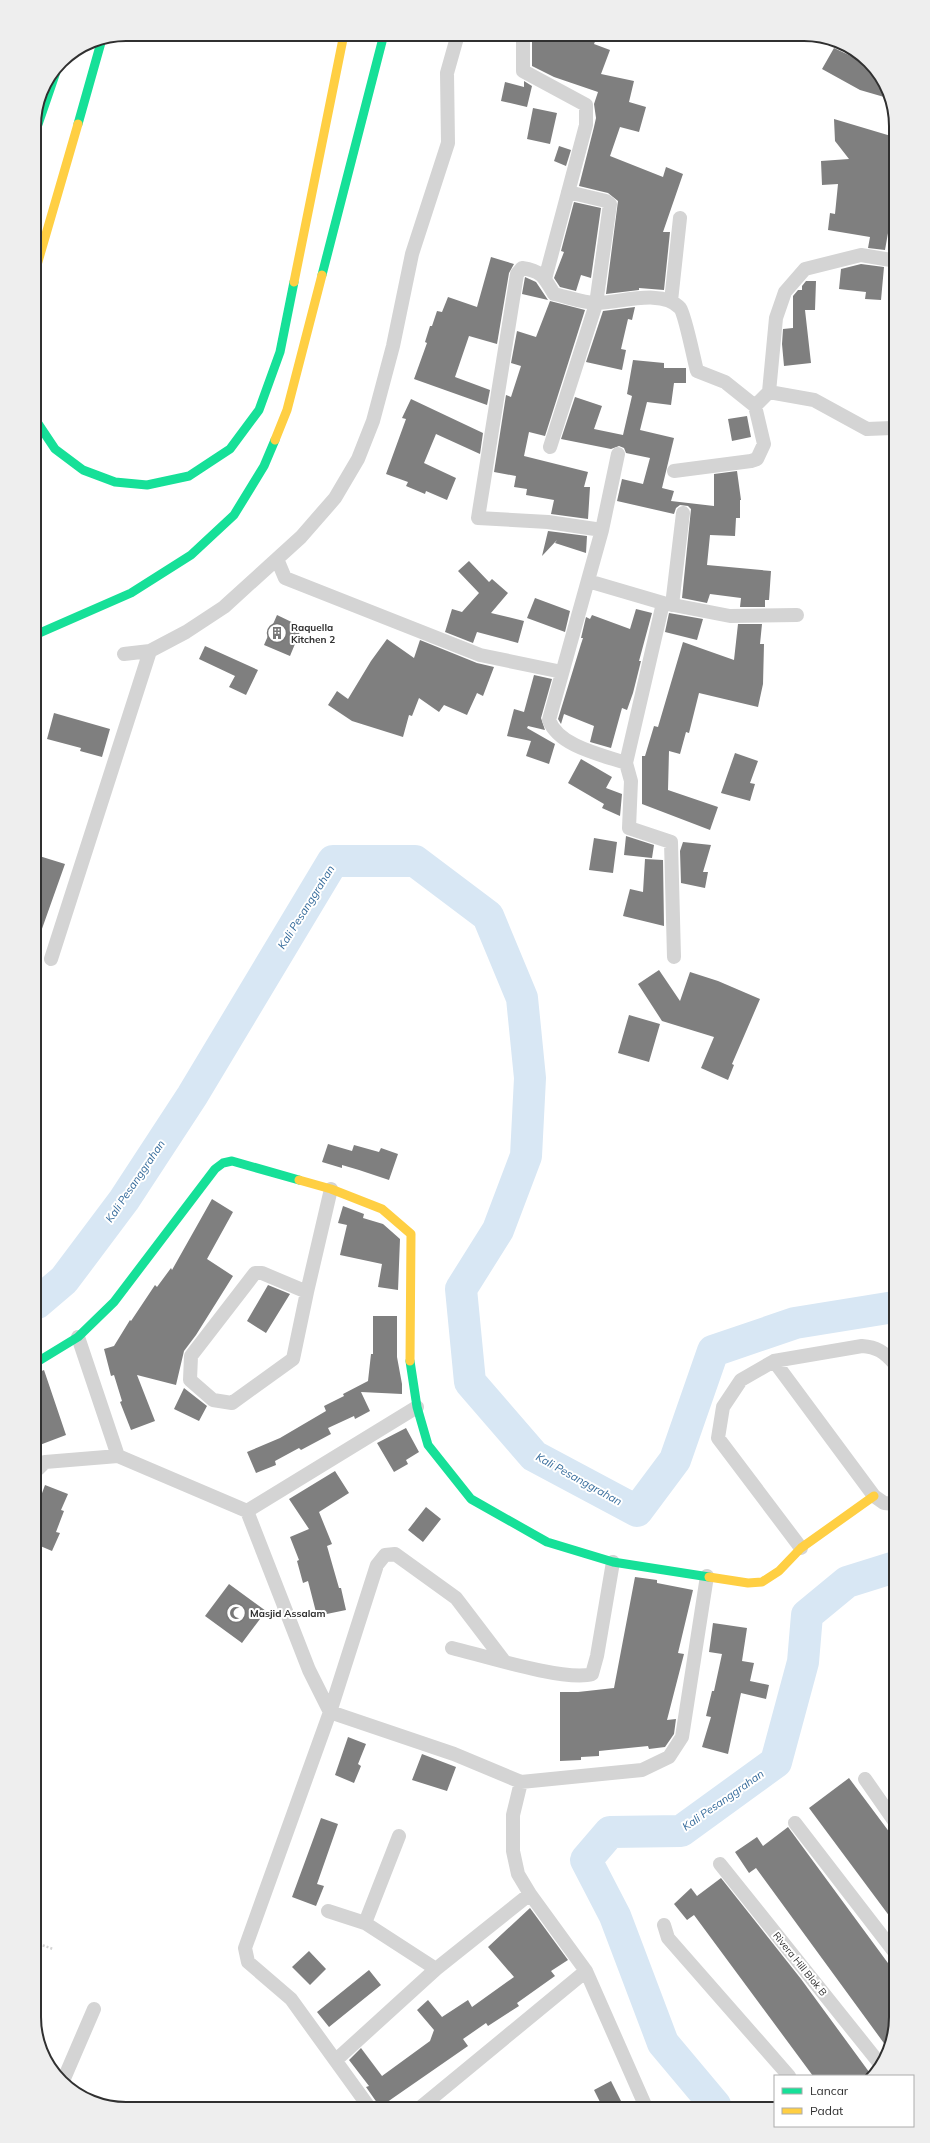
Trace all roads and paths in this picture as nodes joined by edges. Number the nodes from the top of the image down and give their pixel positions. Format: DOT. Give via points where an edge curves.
graph roads {
  1 [pos="343,41"];
  2 [pos="382,41"];
  3 [pos="456,41"];
  4 [pos="523,41"];
  5 [pos="100,45"];
  6 [pos="51,86"];
  7 [pos="43,110"];
  8 [pos="568,192"];
  9 [pos="680,218"];
  10 [pos="41,251"];
  11 [pos="889,260"];
  12 [pos="545,279"];
  13 [pos="671,301"];
  14 [pos="596,304"];
  15 [pos="769,392"];
  16 [pos="755,406"];
  17 [pos="41,428"];
  18 [pos="889,428"];
  19 [pos="550,447"];
  20 [pos="618,454"];
  21 [pos="674,471"];
  22 [pos="683,513"];
  23 [pos="602,530"];
  24 [pos="277,559"];
  25 [pos="588,581"];
  26 [pos="668,604"];
  27 [pos="797,615"];
  28 [pos="41,633"];
  29 [pos="150,651"];
  30 [pos="124,654"];
  31 [pos="562,672"];
  32 [pos="626,763"];
  33 [pos="674,958"];
  34 [pos="51,959"];
  35 [pos="331,1189"];
  36 [pos="307,1292"];
  37 [pos="78,1337"];
  38 [pos="889,1358"];
  39 [pos="41,1360"];
  40 [pos="774,1361"];
  41 [pos="417,1407"];
  42 [pos="118,1456"];
  43 [pos="41,1466"];
  44 [pos="874,1496"];
  45 [pos="889,1503"];
  46 [pos="247,1511"];
  47 [pos="801,1548"];
  48 [pos="613,1562"];
  49 [pos="707,1576"];
  50 [pos="452,1648"];
  51 [pos="504,1661"];
  52 [pos="330,1712"];
  53 [pos="865,1779"];
  54 [pos="521,1782"];
  55 [pos="889,1812"];
  56 [pos="795,1823"];
  57 [pos="399,1836"];
  58 [pos="720,1864"];
  59 [pos="530,1894"];
  60 [pos="328,1911"];
  61 [pos="364,1923"];
  62 [pos="664,1925"];
  63 [pos="41,1945"];
  64 [pos="889,1945"];
  65 [pos="53,1949"];
  66 [pos="436,1969"];
  67 [pos="586,1971"];
  68 [pos="94,2009"];
  69 [pos="336,2060"];
  70 [pos="877,2060"];
  71 [pos="787,2075"];
  72 [pos="65,2076"];
  73 [pos="365,2102"];
  74 [pos="427,2102"];
  75 [pos="643,2102"];
  1 -- 17 [label="main road" via="280,352 259,410 230,449 189,476 147,485 114,482 83,470 55,449"];
  2 -- 28 [label="main road" via="287,410 264,466 234,515 191,555 131,593"];
  3 -- 24 [label="street" via="447,73 448,143 412,254 393,346 373,421 358,459 335,498 301,537"];
  4 -- 8 [label="street" via="523,71 586,105 586,125"];
  5 -- 10 [label="main road"];
  6 -- 7 [label="main road"];
  8 -- 12 [label="street"];
  8 -- 14 [label="street" via="610,204"];
  9 -- 13 [label="street"];
  11 -- 15 [label="street" via="861,255 805,269 785,292 776,318"];
  12 -- 14 [label="street" via="554,294"];
  12 -- 23 [label="street" via="536,270 522,268 517,274 478,518 548,522"];
  13 -- 14 [label="street" via="638,298"];
  13 -- 16 [label="street" via="681,309 697,371 725,382"];
  14 -- 19 [label="street"];
  15 -- 16 [label="street"];
  15 -- 18 [label="street" via="814,400 867,429"];
  16 -- 21 [label="street" via="764,444 757,459"];
  20 -- 23 [label="street"];
  22 -- 26 [label="street"];
  23 -- 25 [label="street"];
  24 -- 29 [label="street" via="224,607 186,632"];
  24 -- 31 [label="street" via="285,578 480,655"];
  25 -- 26 [label="street"];
  25 -- 31 [label="street"];
  26 -- 27 [label="street" via="730,616"];
  26 -- 32 [label="street"];
  29 -- 30 [label="street"];
  29 -- 34 [label="street"];
  31 -- 32 [label="street" via="549,720 552,728 566,741"];
  32 -- 33 [label="street" via="631,781 629,828 671,842"];
  35 -- 36 [label="street"];
  35 -- 37 [label="main road" via="232,1160 223,1163 215,1168 114,1302"];
  35 -- 41 [label="main road" via="382,1209 411,1234 409,1353"];
  36 -- 36 [label="street" via="262,1273 255,1273 191,1356 190,1380 213,1400 232,1403 293,1359"];
  37 -- 39 [label="main road"];
  37 -- 42 [label="street"];
  38 -- 40 [label="street" via="873,1347 862,1346"];
  40 -- 44 [label="street"];
  40 -- 47 [label="street" via="741,1380 723,1407 718,1438"];
  41 -- 46 [label="street"];
  41 -- 48 [label="main road" via="428,1445 471,1499 547,1542"];
  42 -- 43 [label="street" via="45,1462"];
  42 -- 46 [label="street"];
  44 -- 45 [label="street"];
  44 -- 47 [label="main road"];
  46 -- 52 [label="street" via="309,1670"];
  47 -- 49 [label="main road" via="779,1571 762,1582 748,1583"];
  48 -- 49 [label="main road"];
  48 -- 51 [label="street" via="592,1674 584,1676 556,1673"];
  49 -- 54 [label="street" via="682,1737 669,1757 642,1770"];
  50 -- 51 [label="street"];
  51 -- 52 [label="street" via="456,1598 395,1554 385,1555 377,1565"];
  52 -- 54 [label="street" via="454,1754"];
  52 -- 69 [label="street" via="245,1948 248,1962 292,1999"];
  53 -- 55 [label="street"];
  54 -- 59 [label="street" via="513,1815 513,1851 518,1874"];
  56 -- 64 [label="street"];
  57 -- 61 [label="street"];
  58 -- 70 [label="street, Rivera Hill Blok B"];
  59 -- 66 [label="street"];
  59 -- 67 [label="street"];
  60 -- 61 [label="street"];
  61 -- 66 [label="street"];
  62 -- 71 [label="street" via="668,1938"];
  63 -- 65 [label="path"];
  66 -- 69 [label="street"];
  67 -- 74 [label="street"];
  67 -- 75 [label="street"];
  68 -- 72 [label="street"];
  69 -- 73 [label="street"];
}
